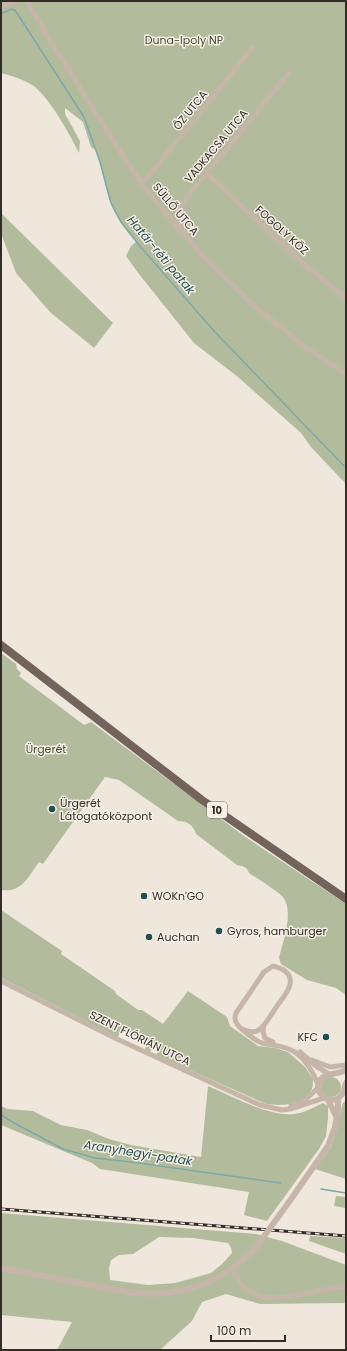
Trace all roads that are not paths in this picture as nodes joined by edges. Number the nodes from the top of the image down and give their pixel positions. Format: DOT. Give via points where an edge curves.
graph roads {
  1 [pos="16,1"];
  2 [pos="27,1"];
  3 [pos="1,8"];
  4 [pos="252,48"];
  5 [pos="289,73"];
  6 [pos="207,174"];
  7 [pos="142,184"];
  8 [pos="184,234"];
  9 [pos="346,298"];
  10 [pos="346,374"];
  11 [pos="1,645"];
  12 [pos="346,899"];
  13 [pos="1,981"];
  14 [pos="264,1024"];
  15 [pos="242,1029"];
  16 [pos="306,1057"];
  17 [pos="346,1065"];
  18 [pos="346,1070"];
  19 [pos="331,1074"];
  20 [pos="345,1084"];
  21 [pos="318,1086"];
  22 [pos="338,1098"];
  23 [pos="326,1099"];
  24 [pos="272,1108"];
  25 [pos="336,1116"];
  26 [pos="1,1268"];
  27 [pos="232,1269"];
  28 [pos="346,1286"];
  1 -- 3 [label="street"];
  2 -- 7 [label="street, SÜLLŐ UTCA"];
  4 -- 7 [label="street, ŐZ UTCA"];
  5 -- 6 [label="street, VADKACSA UTCA"];
  6 -- 8 [label="street, VADKACSA UTCA" via="176,213 186,232"];
  6 -- 9 [label="street, FOGOLY KÖZ" via="305,265"];
  7 -- 8 [label="street, SÜLLŐ UTCA"];
  8 -- 10 [label="street, SÜLLŐ UTCA" via="251,302 305,347"];
  11 -- 12 [label="main road, 10" via="202,800"];
  13 -- 24 [label="street, SZENT FLÓRIÁN UTCA" via="248,1101"];
  14 -- 15 [label="street" via="259,1030 252,1032"];
  14 -- 15 [label="street" via="290,985 286,972 276,966 264,972 236,1013 235,1021"];
  14 -- 16 [label="street" via="265,1038 289,1046"];
  15 -- 21 [label="street" via="260,1042 295,1052 311,1069"];
  16 -- 17 [label="street" via="330,1067"];
  16 -- 19 [label="street"];
  18 -- 19 [label="street"];
  19 -- 20 [label="street" via="341,1078"];
  19 -- 21 [label="street" via="322,1078"];
  20 -- 22 [label="street" via="343,1093"];
  21 -- 23 [label="street" via="321,1096"];
  21 -- 24 [label="street, SZENT FLÓRIÁN UTCA" via="310,1097 300,1103"];
  22 -- 23 [label="street"];
  22 -- 25 [label="street"];
  23 -- 24 [label="street, SZENT FLÓRIÁN UTCA" via="290,1109"];
  23 -- 25 [label="street"];
  25 -- 27 [label="street, bridge" via="328,1146 257,1246"];
  26 -- 27 [label="street" via="156,1294 195,1288"];
  27 -- 28 [label="street" via="243,1286 261,1297 281,1298"];
}
